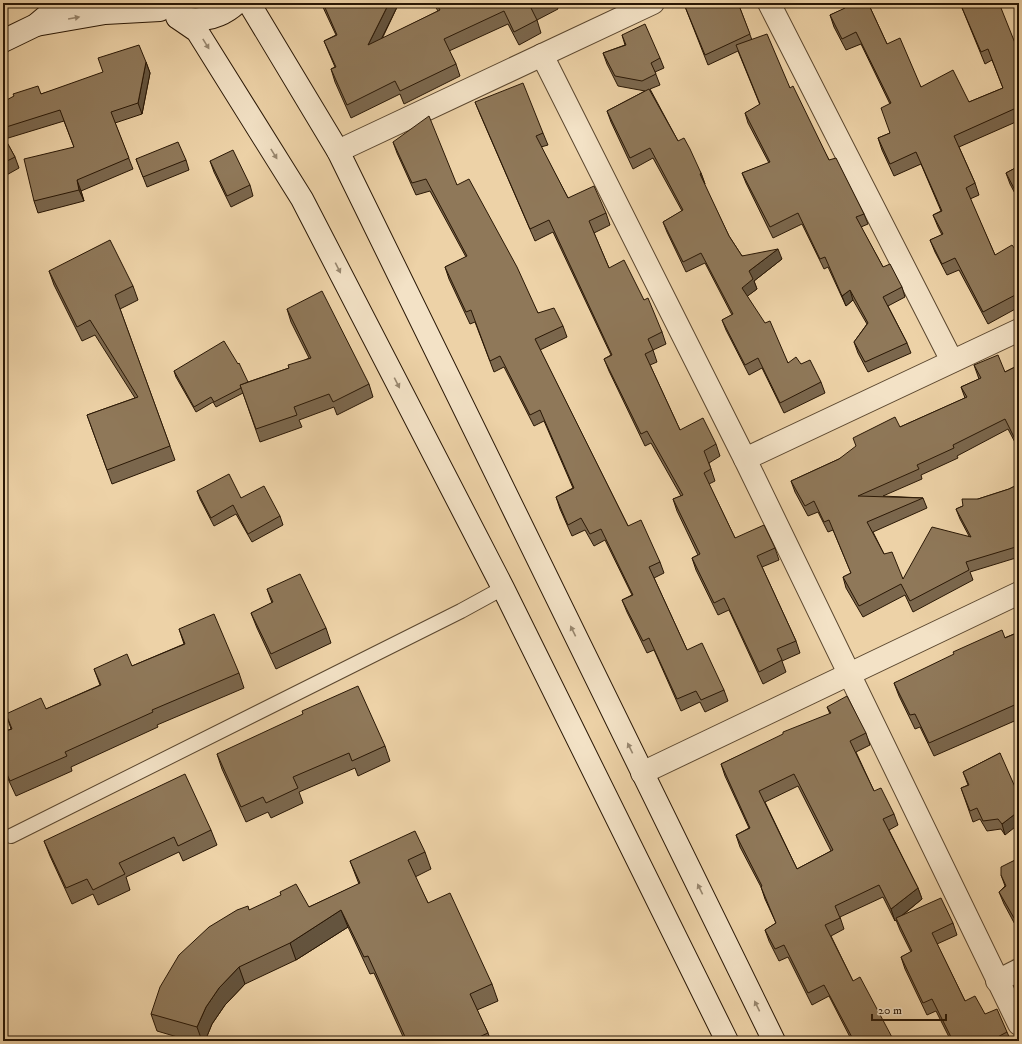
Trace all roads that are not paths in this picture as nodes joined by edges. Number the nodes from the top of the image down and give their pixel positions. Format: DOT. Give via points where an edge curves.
graph roads {
  1 [pos="62,3"];
  2 [pos="237,3"];
  3 [pos="249,3"];
  4 [pos="653,3"];
  5 [pos="769,3"];
  6 [pos="163,10"];
  7 [pos="36,25"];
  8 [pos="3,41"];
  9 [pos="542,55"];
  10 [pos="338,151"];
  11 [pos="1019,330"];
  12 [pos="952,361"];
  13 [pos="745,459"];
  14 [pos="503,588"];
  15 [pos="1019,593"];
  16 [pos="849,675"];
  17 [pos="642,773"];
  18 [pos="11,836"];
  19 [pos="1019,970"];
  20 [pos="997,981"];
  21 [pos="1019,1024"];
  22 [pos="727,1041"];
  23 [pos="774,1041"];
  1 -- 7 [label="street"];
  2 -- 6 [label="street" via="215,17 197,20"];
  3 -- 10 [label="street"];
  4 -- 9 [label="street"];
  5 -- 12 [label="street"];
  7 -- 6 [label="street, one-way" via="105,13"];
  6 -- 14 [label="street, one-way" via="197,31 302,199"];
  7 -- 8 [label="street"];
  9 -- 10 [label="street"];
  9 -- 13 [label="street"];
  17 -- 10 [label="street, one-way"];
  11 -- 12 [label="street"];
  12 -- 13 [label="street"];
  13 -- 16 [label="street"];
  14 -- 18 [label="lane"];
  14 -- 22 [label="street"];
  15 -- 16 [label="street"];
  16 -- 17 [label="street"];
  16 -- 20 [label="street"];
  23 -- 17 [label="street, one-way"];
  19 -- 20 [label="street"];
  20 -- 21 [label="street"];
}
